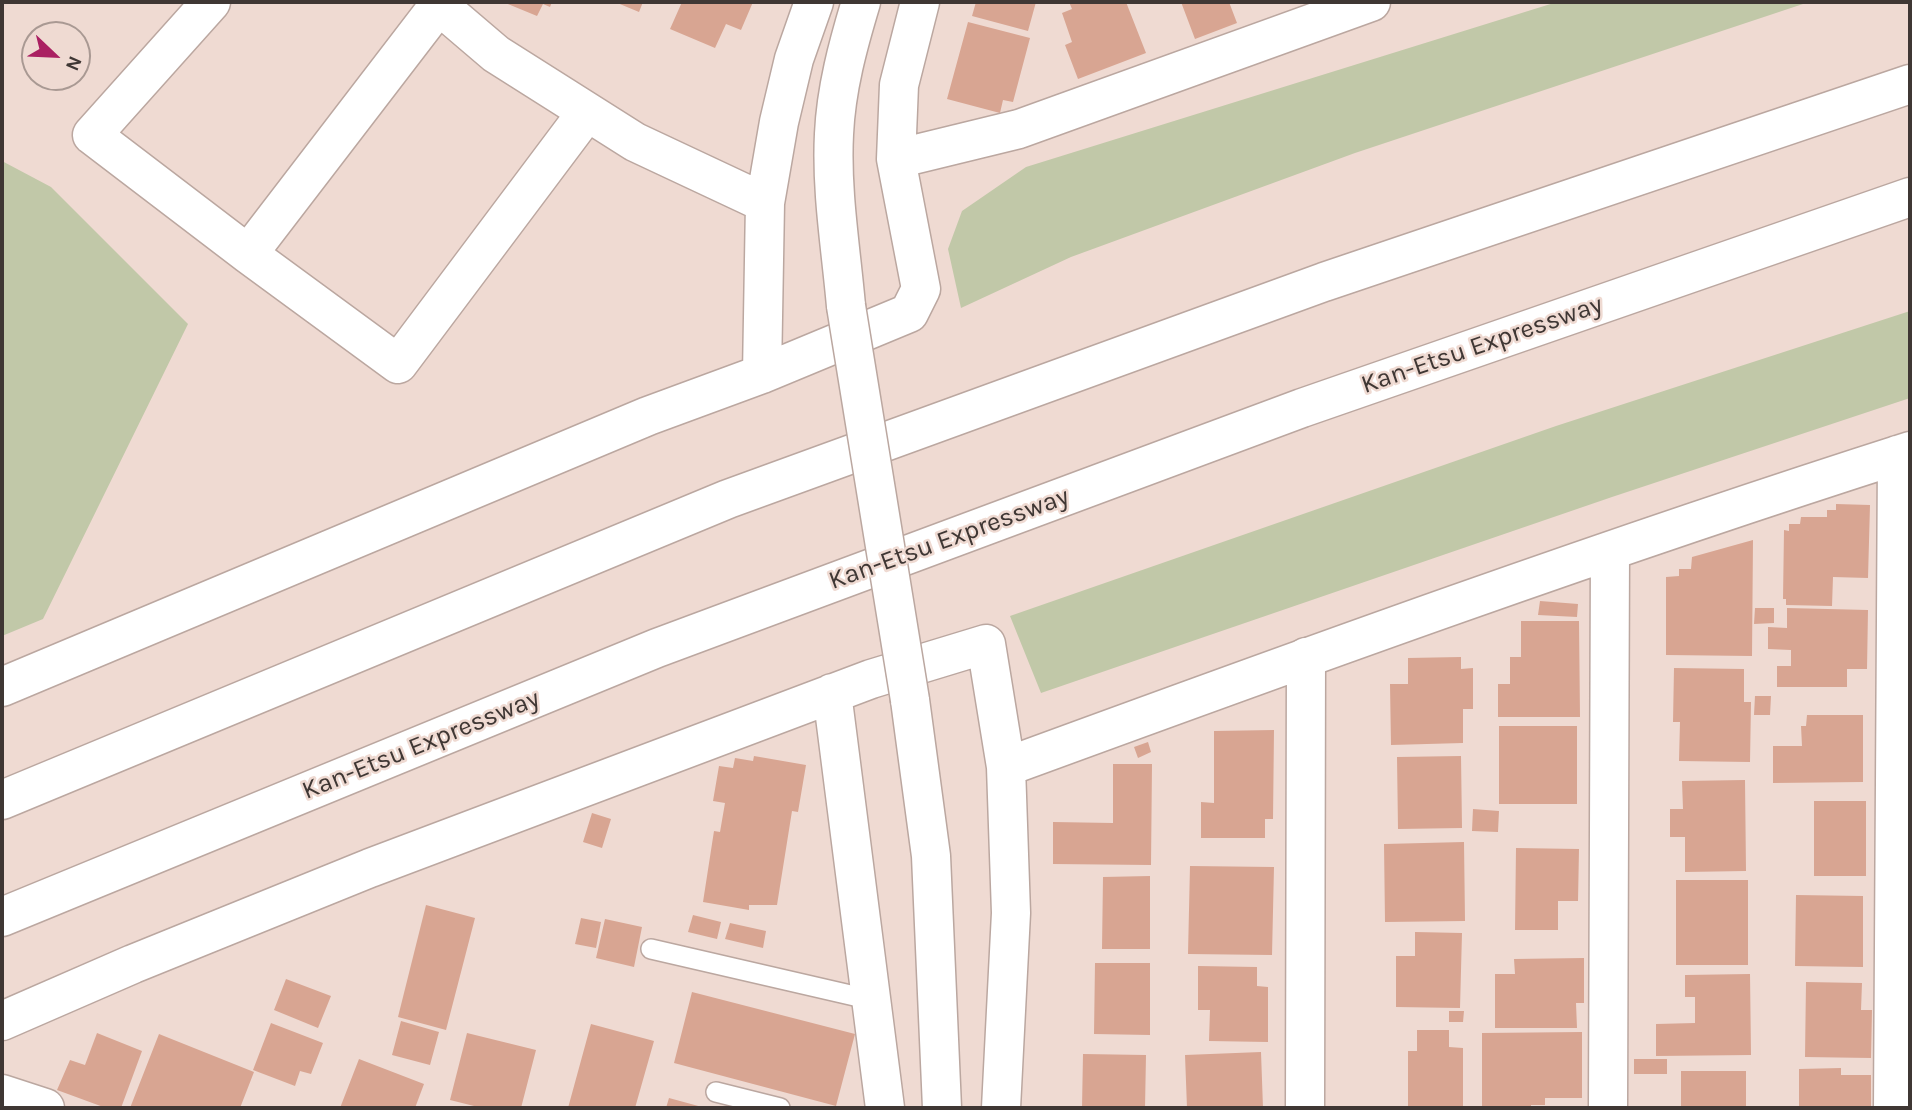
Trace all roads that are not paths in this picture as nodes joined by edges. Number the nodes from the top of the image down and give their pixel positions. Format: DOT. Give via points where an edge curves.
graph roads {
  1 [pos="211,2"];
  2 [pos="814,2"];
  3 [pos="861,2"];
  4 [pos="920,2"];
  5 [pos="1371,2"];
  6 [pos="437,3"];
  7 [pos="1910,84"];
  8 [pos="587,112"];
  9 [pos="896,159"];
  10 [pos="1910,197"];
  11 [pos="765,203"];
  12 [pos="248,254"];
  13 [pos="762,373"];
  14 [pos="1904,453"];
  15 [pos="1610,551"];
  16 [pos="1306,657"];
  17 [pos="2,687"];
  18 [pos="832,693"];
  19 [pos="1006,767"];
  20 [pos="2,800"];
  21 [pos="2,917"];
  22 [pos="651,949"];
  23 [pos="872,1000"];
  24 [pos="2,1021"];
  25 [pos="716,1092"];
  26 [pos="2,1094"];
  27 [pos="45,1108"];
  28 [pos="780,1108"];
  29 [pos="885,1108"];
  30 [pos="942,1108"];
  31 [pos="1001,1108"];
  32 [pos="1305,1108"];
  33 [pos="1608,1108"];
  34 [pos="1893,1108"];
  1 -- 12 [label="main road" via="92,135"];
  2 -- 11 [label="main road" via="791,72"];
  3 -- 30 [label="main road, bridge" via="845,56 834,132 834,179 846,306 931,856"];
  4 -- 9 [label="main road" via="899,85"];
  5 -- 9 [label="main road" via="1019,129"];
  6 -- 8 [label="main road" via="496,54"];
  6 -- 12 [label="main road"];
  7 -- 20 [label="main road" via="1324,282 728,499"];
  8 -- 11 [label="main road" via="635,142"];
  8 -- 12 [label="main road" via="398,364"];
  9 -- 13 [label="main road" via="921,289 909,313"];
  10 -- 21 [label="main road, Kan-Etsu Expressway" via="1302,408 657,648"];
  11 -- 13 [label="main road"];
  13 -- 17 [label="main road" via="648,416"];
  14 -- 15 [label="main road"];
  14 -- 34 [label="main road"];
  15 -- 16 [label="main road"];
  15 -- 33 [label="main road"];
  16 -- 19 [label="main road"];
  16 -- 32 [label="main road"];
  18 -- 19 [label="main road" via="986,644"];
  18 -- 23 [label="main road"];
  18 -- 24 [label="main road" via="370,868"];
  19 -- 31 [label="main road" via="1011,913"];
  22 -- 23 [label="lane"];
  23 -- 29 [label="main road"];
  25 -- 28 [label="lane"];
  26 -- 27 [label="main road"];
}
